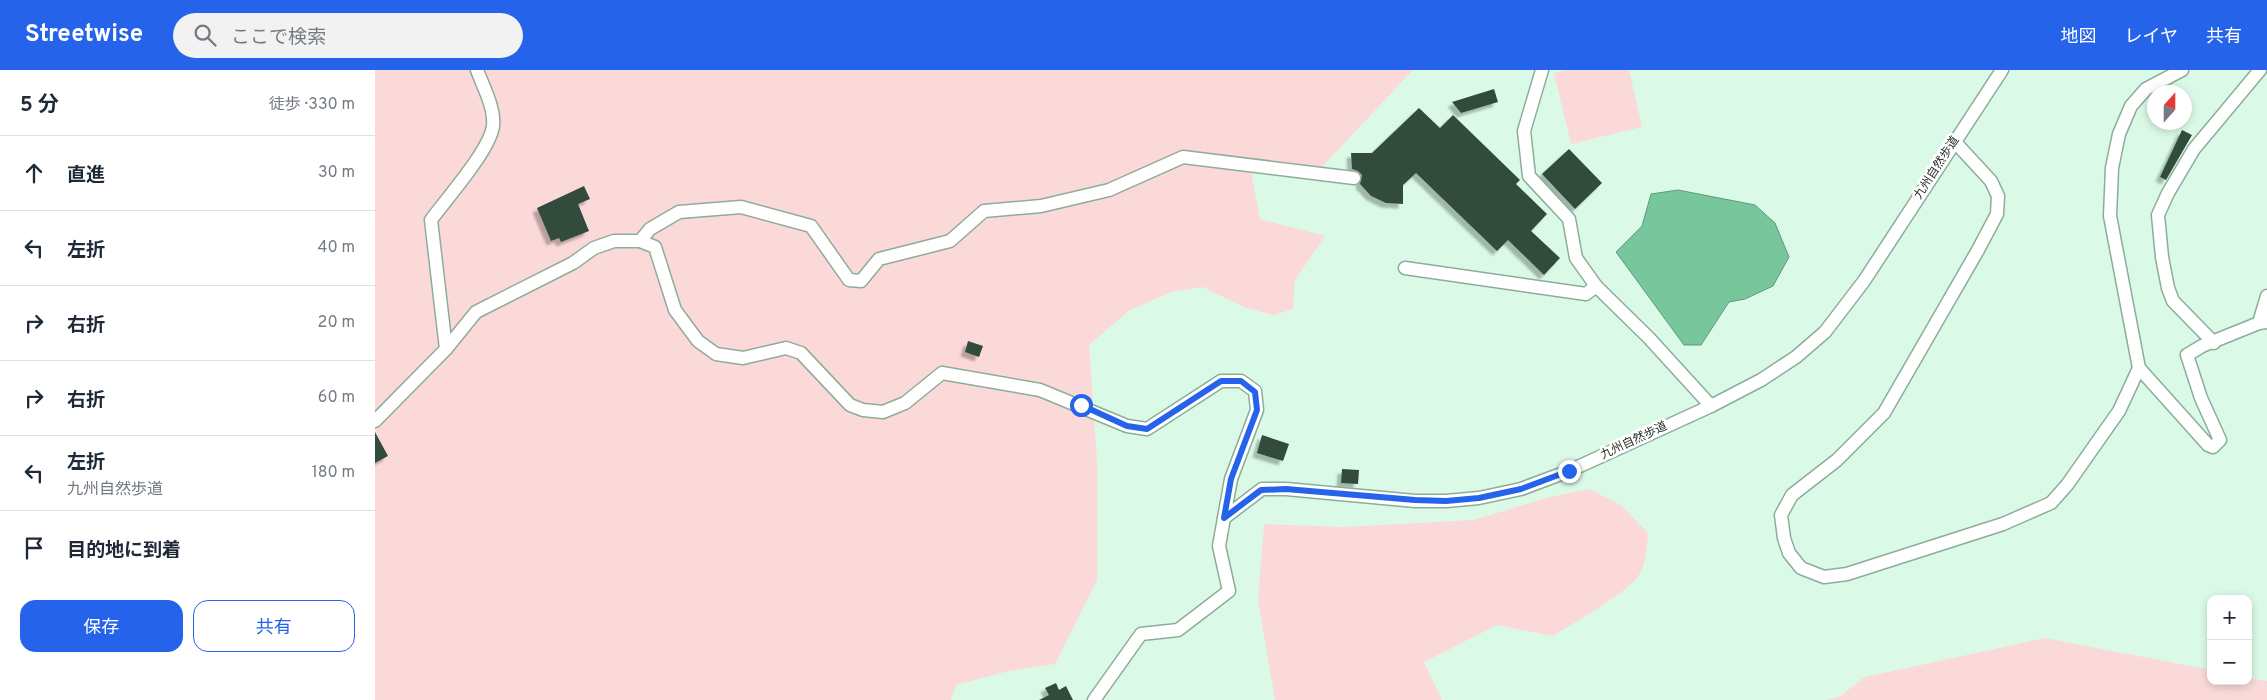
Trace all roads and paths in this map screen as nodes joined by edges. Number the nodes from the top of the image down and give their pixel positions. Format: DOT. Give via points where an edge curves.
graph roads {
  1 [pos="477,70"];
  2 [pos="1542,70"];
  3 [pos="2003,70"];
  4 [pos="2182,70"];
  5 [pos="2260,70"];
  6 [pos="1955,142"];
  7 [pos="1355,178"];
  8 [pos="639,241"];
  9 [pos="1405,268"];
  10 [pos="1596,286"];
  11 [pos="2267,296"];
  12 [pos="2263,323"];
  13 [pos="2214,342"];
  14 [pos="446,349"];
  15 [pos="2139,368"];
  16 [pos="1711,406"];
  17 [pos="375,421"];
  18 [pos="1224,518"];
  19 [pos="1094,700"];
  1 -- 14 [label="street" via="493,125 487,146 431,220"];
  2 -- 10 [label="street" via="1524,131 1529,176 1569,219 1576,258"];
  3 -- 6 [label="street, 九州自然歩道"];
  4 -- 15 [label="street" via="2146,89 2131,106 2119,134 2112,168 2110,216"];
  5 -- 13 [label="street" via="2194,149 2158,215 2162,257 2173,301"];
  6 -- 15 [label="street" via="1991,181 1998,196 1997,214 1884,413 1837,460 1792,494 1781,515 1789,553 1801,568 1824,577 1847,574 2003,524 2051,503 2119,411"];
  6 -- 16 [label="street, 九州自然歩道" via="1864,281 1825,332 1796,358"];
  7 -- 8 [label="street" via="1183,158 1109,190 1041,206 983,211 950,241 879,259 861,282 849,280 811,226 741,207 679,212 650,229"];
  8 -- 14 [label="street" via="614,240 594,248 476,312"];
  8 -- 18 [label="street" via="655,247 675,310 698,341 716,354 729,357 743,358 786,348 801,353 850,405 863,410 883,412 905,403 942,373 1040,390 1127,426 1147,429 1221,381 1241,381 1255,392 1257,410 1231,479"];
  9 -- 10 [label="street" via="1586,294"];
  10 -- 16 [label="street"];
  11 -- 12 [label="street"];
  12 -- 13 [label="street"];
  13 -- 15 [label="street" via="2187,354 2201,398 2220,440 2213,447"];
  14 -- 17 [label="street"];
  16 -- 18 [label="street, 九州自然歩道" via="1569,471 1521,489 1446,501 1261,490"];
  18 -- 19 [label="street" via="1219,546 1229,591 1178,630 1141,634"];
}
